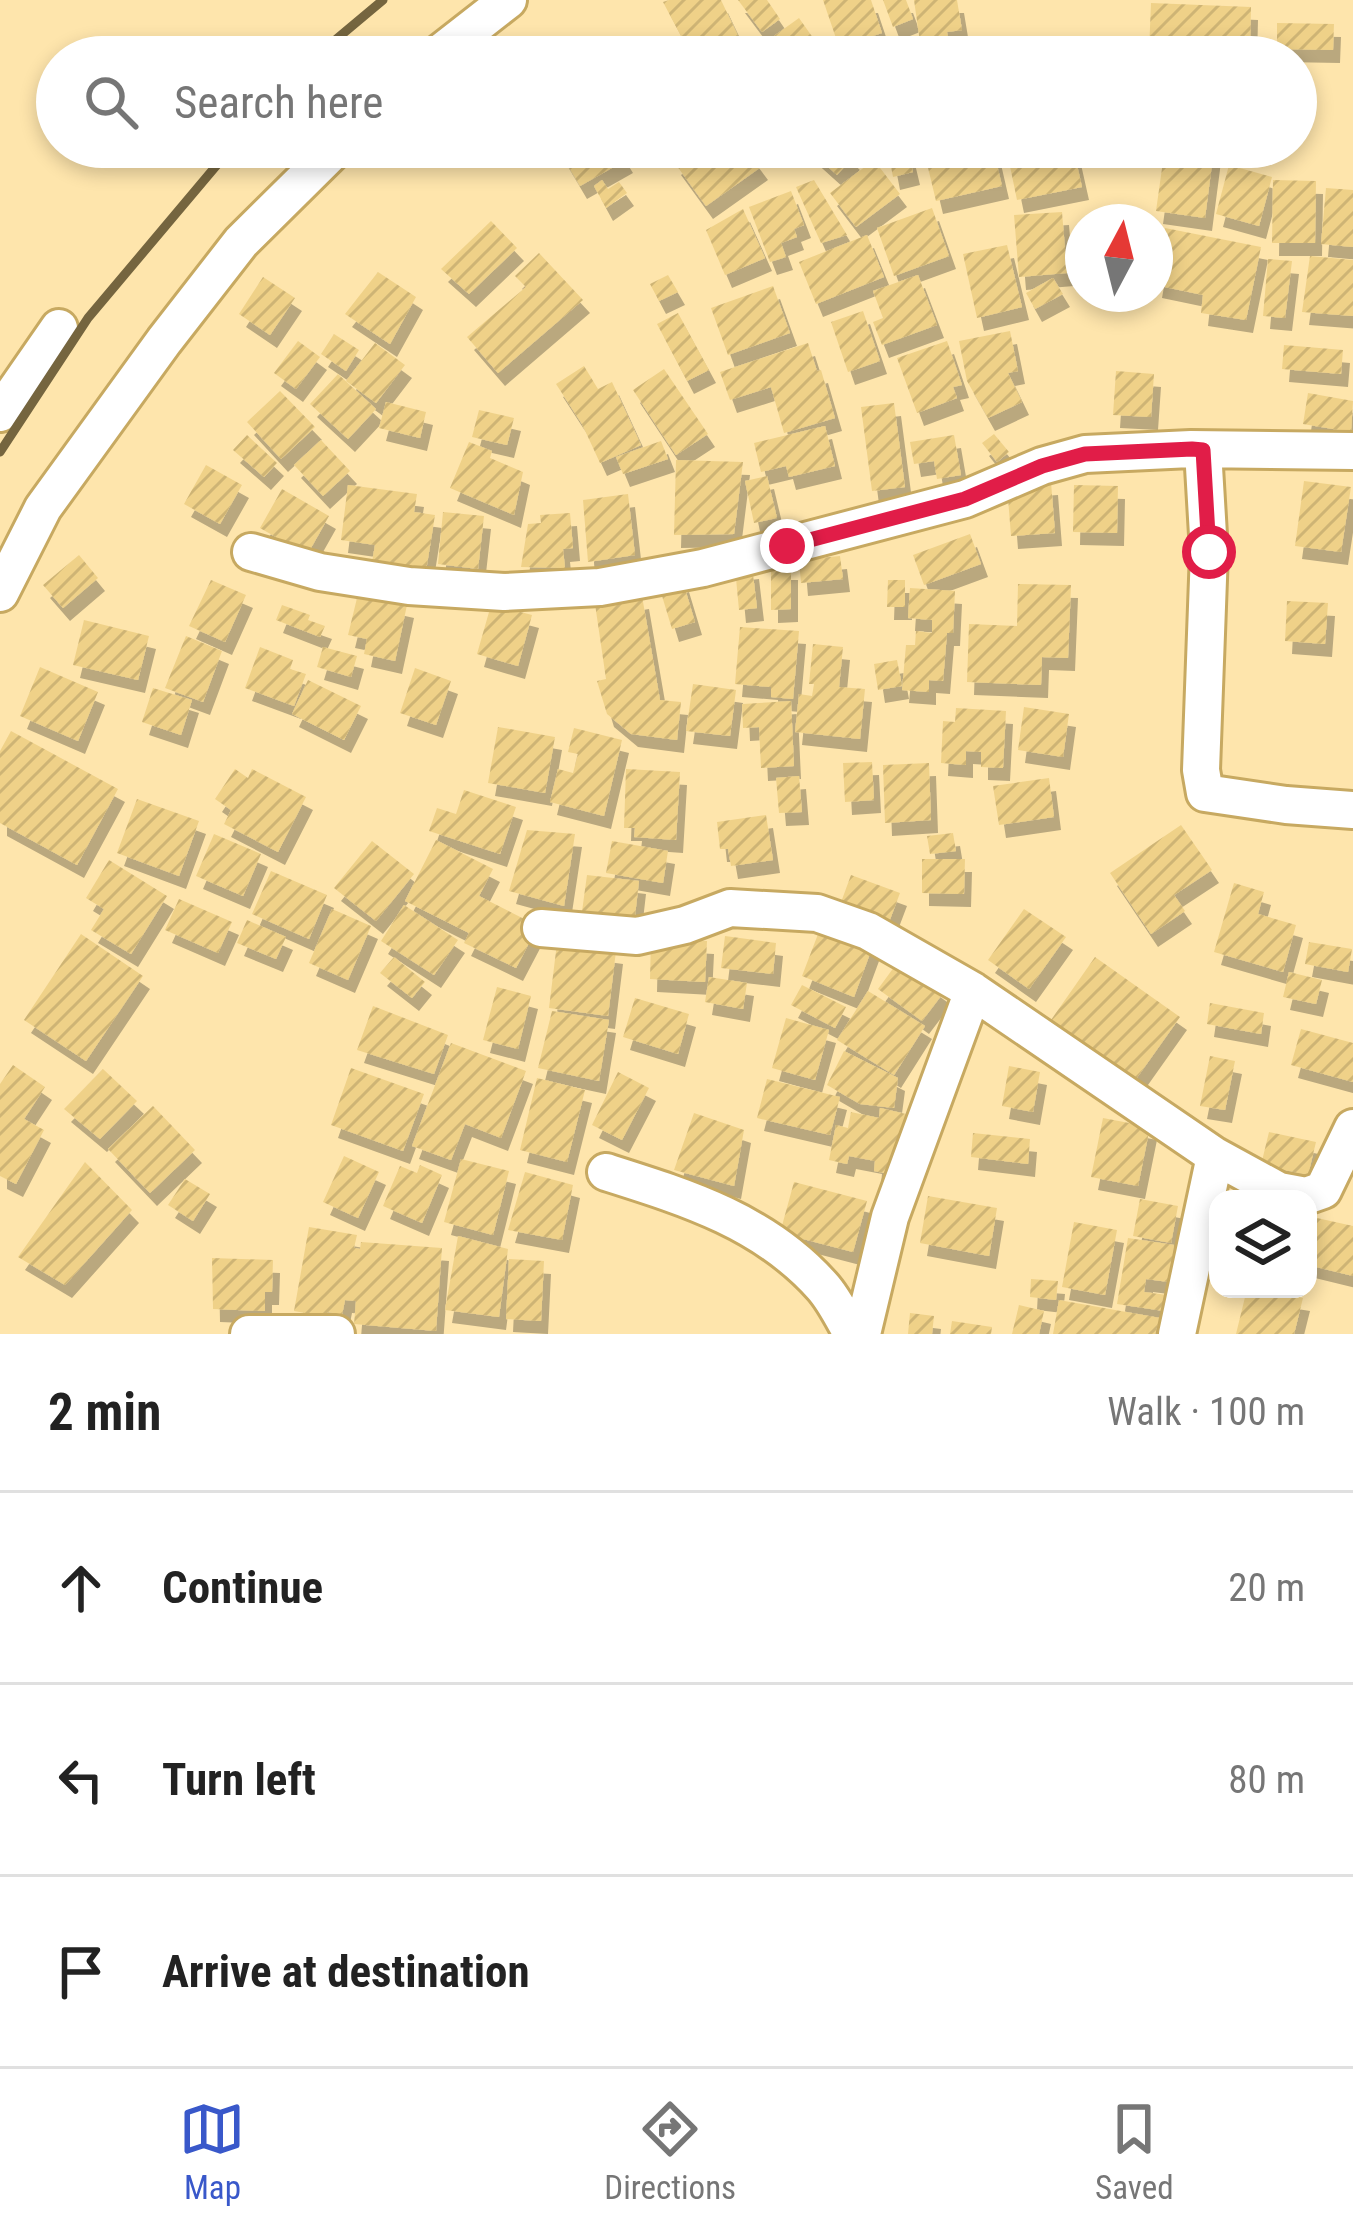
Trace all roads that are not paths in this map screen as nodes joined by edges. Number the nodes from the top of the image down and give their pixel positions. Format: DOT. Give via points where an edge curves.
graph roads {
  1 [pos="508,0"];
  2 [pos="462,36"];
  3 [pos="316,168"];
  4 [pos="59,328"];
  5 [pos="0,413"];
  6 [pos="1203,450"];
  7 [pos="1353,451"];
  8 [pos="250,552"];
  9 [pos="0,593"];
  10 [pos="1353,810"];
  11 [pos="541,928"];
  12 [pos="973,991"];
  13 [pos="1353,1127"];
  14 [pos="1215,1156"];
  15 [pos="606,1172"];
  16 [pos="249,1334"];
  17 [pos="336,1334"];
  18 [pos="852,1334"];
  19 [pos="862,1334"];
  20 [pos="1177,1334"];
  1 -- 2 [label="street"];
  3 -- 9 [label="street" via="241,242 164,341 44,508"];
  4 -- 5 [label="street"];
  6 -- 7 [label="street"];
  6 -- 8 [label="street" via="1085,454 965,499 601,587 409,586"];
  6 -- 10 [label="street" via="1205,793"];
  11 -- 12 [label="street" via="638,936 730,908 817,914 868,931"];
  12 -- 14 [label="street"];
  12 -- 19 [label="street" via="890,1217"];
  13 -- 14 [label="street" via="1316,1195 1279,1190"];
  14 -- 20 [label="street"];
  15 -- 18 [label="street" via="734,1216 762,1234 824,1287"];
  16 -- 17 [label="street"];
}
